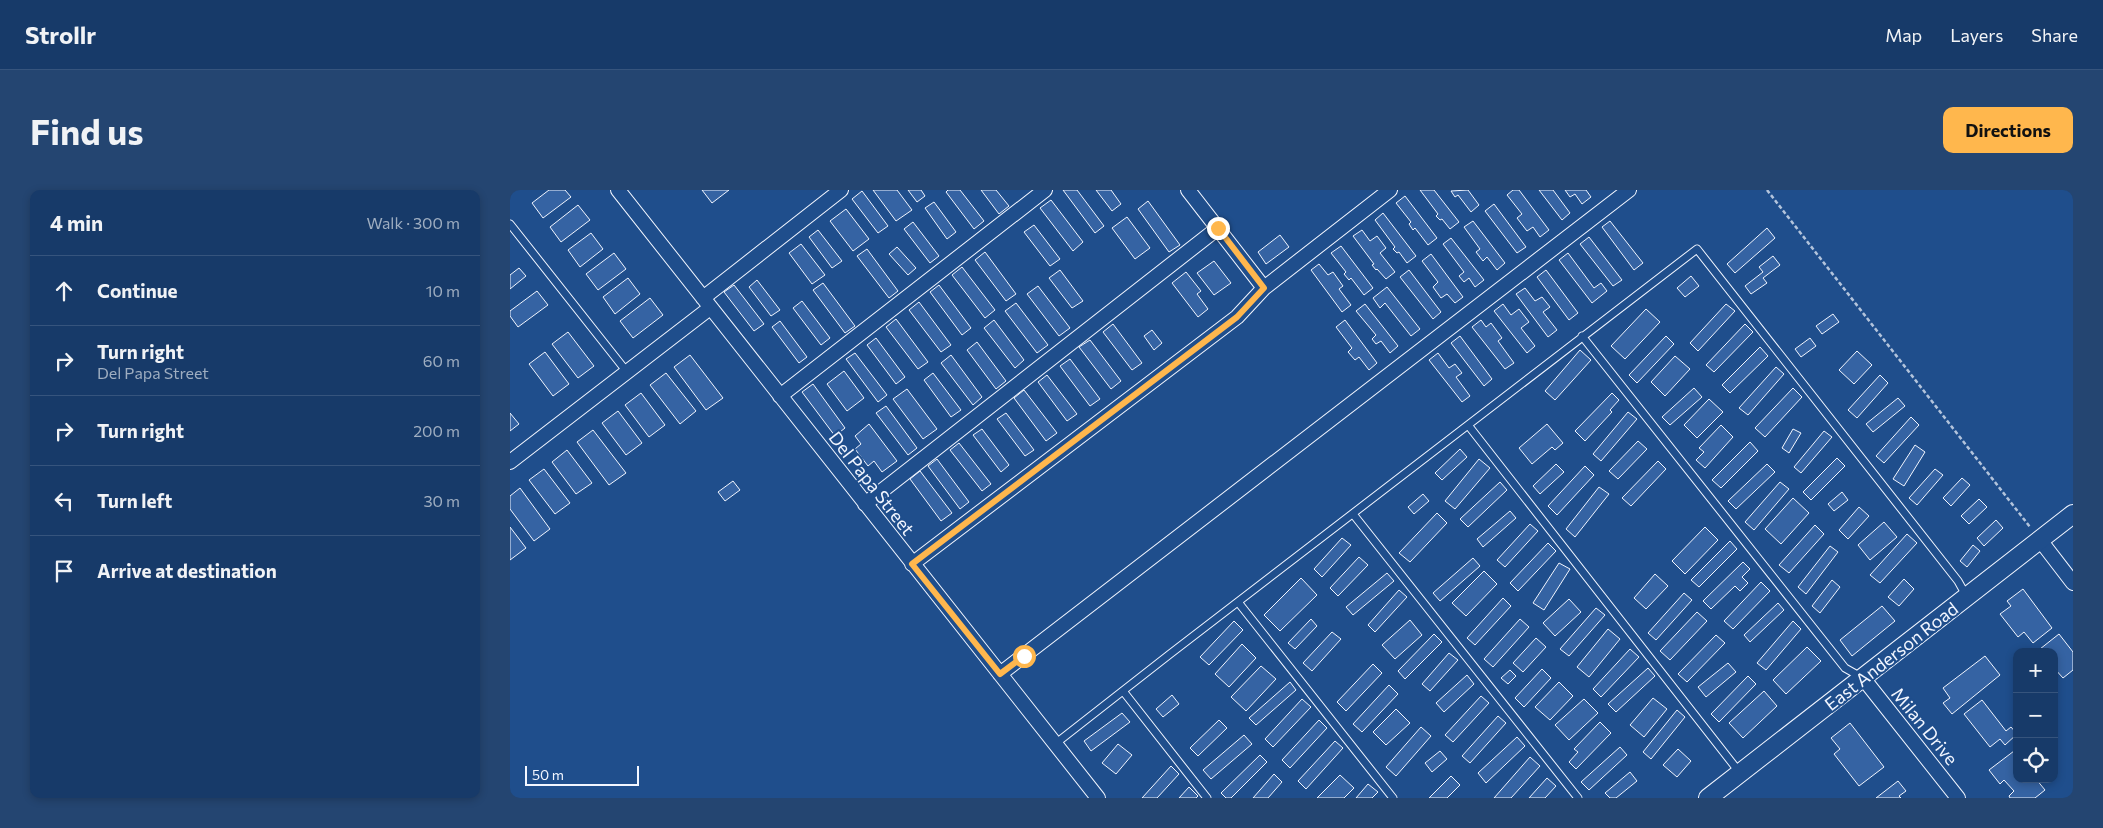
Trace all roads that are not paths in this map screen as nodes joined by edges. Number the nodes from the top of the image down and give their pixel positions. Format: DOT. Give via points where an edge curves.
graph roads {
  1 [pos="618,190"];
  2 [pos="842,190"];
  3 [pos="1045,190"];
  4 [pos="1188,190"];
  5 [pos="1390,190"];
  6 [pos="1629,190"];
  7 [pos="510,224"];
  8 [pos="1218,228"];
  9 [pos="1264,288"];
  10 [pos="706,303"];
  11 [pos="1582,336"];
  12 [pos="627,372"];
  13 [pos="780,396"];
  14 [pos="1468,425"];
  15 [pos="510,462"];
  16 [pos="865,504"];
  17 [pos="1353,514"];
  18 [pos="2073,514"];
  19 [pos="2040,540"];
  20 [pos="912,564"];
  21 [pos="2073,583"];
  22 [pos="1967,597"];
  23 [pos="1238,602"];
  24 [pos="1000,674"];
  25 [pos="1863,678"];
  26 [pos="1123,691"];
  27 [pos="1055,744"];
  28 [pos="1740,773"];
  29 [pos="1098,798"];
  30 [pos="1207,798"];
  31 [pos="1393,798"];
  32 [pos="1578,798"];
  33 [pos="1708,798"];
  34 [pos="1958,798"];
  1 -- 10 [label="street, Del Papa Street"];
  2 -- 10 [label="street"];
  3 -- 13 [label="street"];
  4 -- 8 [label="street"];
  5 -- 9 [label="street"];
  6 -- 24 [label="street"];
  7 -- 12 [label="lane"];
  8 -- 9 [label="street"];
  8 -- 16 [label="street"];
  9 -- 20 [label="street" via="1237,317"];
  10 -- 12 [label="street"];
  10 -- 13 [label="street, Del Papa Street"];
  11 -- 14 [label="lane"];
  11 -- 22 [label="lane" via="1697,250 1958,581"];
  11 -- 25 [label="lane" via="1845,668"];
  12 -- 15 [label="street"];
  13 -- 16 [label="street, Del Papa Street"];
  14 -- 17 [label="lane"];
  14 -- 28 [label="lane"];
  16 -- 20 [label="street, Del Papa Street"];
  17 -- 23 [label="lane"];
  17 -- 32 [label="lane"];
  18 -- 19 [label="street, East Anderson Road"];
  19 -- 21 [label="street"];
  19 -- 22 [label="street, East Anderson Road"];
  20 -- 24 [label="street, Del Papa Street"];
  22 -- 25 [label="street, East Anderson Road"];
  23 -- 26 [label="lane"];
  23 -- 31 [label="lane"];
  24 -- 27 [label="street, Del Papa Street"];
  25 -- 28 [label="street, East Anderson Road"];
  25 -- 34 [label="street, Milan Drive"];
  26 -- 27 [label="lane"];
  26 -- 30 [label="lane"];
  27 -- 29 [label="street, Del Papa Street"];
  28 -- 33 [label="street, East Anderson Road"];
}
